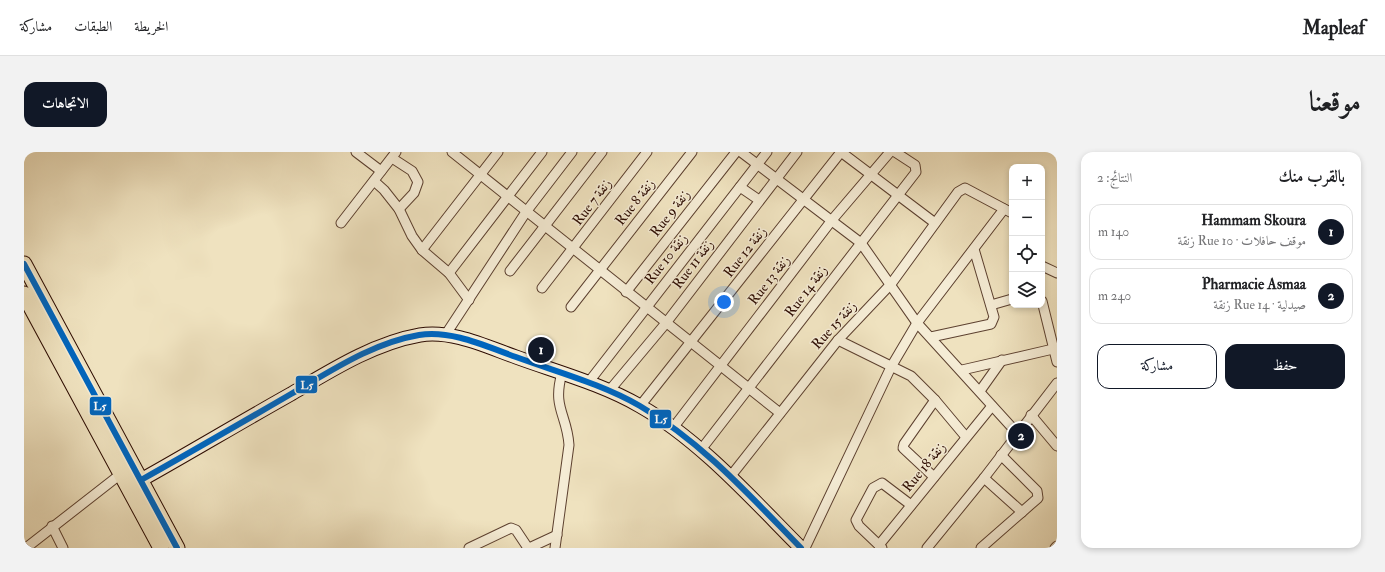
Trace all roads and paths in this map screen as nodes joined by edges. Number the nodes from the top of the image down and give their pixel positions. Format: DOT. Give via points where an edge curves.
graph roads {
  1 [pos="356,152"];
  2 [pos="452,152"];
  3 [pos="498,152"];
  4 [pos="542,152"];
  5 [pos="572,152"];
  6 [pos="602,152"];
  7 [pos="647,152"];
  8 [pos="692,152"];
  9 [pos="736,152"];
  10 [pos="741,152"];
  11 [pos="767,152"];
  12 [pos="796,152"];
  13 [pos="841,152"];
  14 [pos="890,152"];
  15 [pos="895,152"];
  16 [pos="394,155"];
  17 [pos="758,164"];
  18 [pos="381,171"];
  19 [pos="871,174"];
  20 [pos="480,176"];
  21 [pos="776,177"];
  22 [pos="374,180"];
  23 [pos="740,187"];
  24 [pos="898,194"];
  25 [pos="508,198"];
  26 [pos="804,199"];
  27 [pos="759,200"];
  28 [pos="399,209"];
  29 [pos="1008,211"];
  30 [pos="526,212"];
  31 [pos="832,220"];
  32 [pos="935,223"];
  33 [pos="341,224"];
  34 [pos="544,227"];
  35 [pos="860,243"];
  36 [pos="573,249"];
  37 [pos="974,249"];
  38 [pos="422,250"];
  39 [pos="24,264"];
  40 [pos="1045,267"];
  41 [pos="599,270"];
  42 [pos="510,272"];
  43 [pos="449,273"];
  44 [pos="1057,273"];
  45 [pos="891,284"];
  46 [pos="542,288"];
  47 [pos="626,292"];
  48 [pos="24,294"];
  49 [pos="469,300"];
  50 [pos="1009,300"];
  51 [pos="991,305"];
  52 [pos="571,307"];
  53 [pos="646,307"];
  54 [pos="1044,308"];
  55 [pos="28,311"];
  56 [pos="917,322"];
  57 [pos="666,323"];
  58 [pos="446,334"];
  59 [pos="931,337"];
  60 [pos="838,340"];
  61 [pos="691,343"];
  62 [pos="1053,349"];
  63 [pos="1002,360"];
  64 [pos="1057,362"];
  65 [pos="720,366"];
  66 [pos="891,367"];
  67 [pos="962,370"];
  68 [pos="562,373"];
  69 [pos="588,382"];
  70 [pos="1056,387"];
  71 [pos="749,388"];
  72 [pos="609,391"];
  73 [pos="980,391"];
  74 [pos="935,400"];
  75 [pos="640,406"];
  76 [pos="992,406"];
  77 [pos="780,413"];
  78 [pos="1031,414"];
  79 [pos="673,428"];
  80 [pos="1017,433"];
  81 [pos="966,437"];
  82 [pos="1057,446"];
  83 [pos="700,452"];
  84 [pos="1001,455"];
  85 [pos="122,473"];
  86 [pos="934,476"];
  87 [pos="730,477"];
  88 [pos="984,478"];
  89 [pos="141,480"];
  90 [pos="911,505"];
  91 [pos="1022,512"];
  92 [pos="52,526"];
  93 [pos="557,535"];
  94 [pos="880,546"];
  95 [pos="26,548"];
  96 [pos="63,548"];
  97 [pos="161,548"];
  98 [pos="177,548"];
  99 [pos="469,548"];
  100 [pos="529,548"];
  101 [pos="555,548"];
  102 [pos="801,548"];
  103 [pos="805,548"];
  104 [pos="927,548"];
  105 [pos="981,548"];
  1 -- 18 [label="street"];
  2 -- 20 [label="street"];
  3 -- 20 [label="street"];
  4 -- 25 [label="street"];
  5 -- 30 [label="street"];
  6 -- 34 [label="street"];
  7 -- 36 [label="street, Rue 7 زنقة"];
  8 -- 41 [label="street, Rue 8 زنقة"];
  9 -- 47 [label="street, Rue 9 زنقة"];
  10 -- 17 [label="street"];
  11 -- 17 [label="street, Rue 10 زنقة"];
  12 -- 21 [label="street, Rue 11 زنقة"];
  13 -- 19 [label="street"];
  13 -- 26 [label="street, Rue 12 زنقة"];
  14 -- 19 [label="street, Rue 13 زنقة"];
  15 -- 24 [label="street, Rue 14 زنقة" via="916,168 916,172"];
  16 -- 18 [label="street"];
  16 -- 28 [label="street" via="412,171 418,182 414,193"];
  17 -- 21 [label="street"];
  17 -- 23 [label="street, Rue 10 زنقة"];
  18 -- 22 [label="street"];
  19 -- 24 [label="street"];
  19 -- 31 [label="street, Rue 13 زنقة"];
  20 -- 25 [label="street"];
  20 -- 38 [label="street"];
  21 -- 26 [label="street"];
  21 -- 27 [label="street, Rue 11 زنقة"];
  22 -- 28 [label="street"];
  22 -- 33 [label="street"];
  23 -- 27 [label="street"];
  23 -- 53 [label="street, Rue 10 زنقة"];
  24 -- 32 [label="street"];
  24 -- 35 [label="street, Rue 14 زنقة"];
  25 -- 30 [label="street"];
  25 -- 43 [label="street"];
  26 -- 31 [label="street"];
  26 -- 61 [label="street, Rue 12 زنقة"];
  27 -- 57 [label="street, Rue 11 زنقة"];
  28 -- 38 [label="street"];
  29 -- 32 [label="street, Rue 15 زنقة" via="965,188 958,192"];
  29 -- 37 [label="street"];
  30 -- 34 [label="street"];
  30 -- 49 [label="street"];
  31 -- 35 [label="street"];
  31 -- 65 [label="street, Rue 13 زنقة"];
  32 -- 45 [label="street, Rue 15 زنقة"];
  34 -- 36 [label="street"];
  34 -- 42 [label="street"];
  35 -- 45 [label="street"];
  35 -- 71 [label="street, Rue 14 زنقة"];
  36 -- 41 [label="street"];
  36 -- 46 [label="street, Rue 7 زنقة"];
  37 -- 51 [label="street"];
  37 -- 56 [label="street"];
  38 -- 43 [label="street"];
  39 -- 89 [label="main road"];
  40 -- 44 [label="street"];
  41 -- 47 [label="street"];
  41 -- 52 [label="street, Rue 8 زنقة"];
  43 -- 49 [label="street"];
  45 -- 56 [label="street"];
  45 -- 60 [label="street, Rue 15 زنقة"];
  47 -- 53 [label="street"];
  48 -- 55 [label="main road"];
  49 -- 58 [label="street"];
  50 -- 51 [label="street"];
  51 -- 59 [label="street" via="994,317 991,324"];
  53 -- 57 [label="street"];
  53 -- 69 [label="street, Rue 10 زنقة"];
  54 -- 62 [label="street"];
  55 -- 85 [label="main road"];
  56 -- 59 [label="street"];
  56 -- 66 [label="street"];
  57 -- 61 [label="street"];
  57 -- 72 [label="street, Rue 11 زنقة"];
  58 -- 68 [label="street"];
  58 -- 89 [label="street" via="420,335 400,340 347,362"];
  59 -- 67 [label="street"];
  60 -- 66 [label="street"];
  60 -- 77 [label="street, Rue 15 زنقة"];
  61 -- 65 [label="street"];
  61 -- 75 [label="street, Rue 12 زنقة"];
  62 -- 63 [label="street"];
  62 -- 64 [label="street"];
  63 -- 67 [label="street"];
  63 -- 73 [label="street"];
  65 -- 71 [label="street"];
  65 -- 79 [label="street, Rue 13 زنقة"];
  66 -- 74 [label="street" via="912,376"];
  66 -- 103 [label="street"];
  67 -- 73 [label="street"];
  68 -- 69 [label="street"];
  68 -- 93 [label="street" via="557,398 569,445"];
  69 -- 72 [label="street"];
  70 -- 78 [label="street"];
  71 -- 77 [label="street"];
  71 -- 83 [label="street, Rue 14 زنقة"];
  72 -- 75 [label="street"];
  73 -- 76 [label="street"];
  74 -- 81 [label="street"];
  74 -- 86 [label="street" via="903,448"];
  75 -- 79 [label="street"];
  76 -- 80 [label="street"];
  76 -- 81 [label="street, Rue 18 زنقة"];
  77 -- 87 [label="street, Rue 15 زنقة"];
  78 -- 80 [label="street"];
  78 -- 82 [label="street"];
  79 -- 83 [label="street"];
  80 -- 84 [label="street"];
  81 -- 86 [label="street, Rue 18 زنقة"];
  83 -- 87 [label="street"];
  84 -- 88 [label="street"];
  84 -- 91 [label="street" via="1038,494 1038,498"];
  85 -- 92 [label="street"];
  85 -- 97 [label="main road"];
  86 -- 90 [label="street, Rue 18 زنقة"];
  87 -- 102 [label="street"];
  88 -- 91 [label="street"];
  88 -- 104 [label="street"];
  89 -- 98 [label="main road"];
  90 -- 94 [label="street, Rue 18 زنقة"];
  90 -- 94 [label="street" via="886,485 879,483 873,488 856,520"];
  91 -- 105 [label="street"];
  92 -- 95 [label="street"];
  92 -- 96 [label="street"];
  93 -- 100 [label="street"];
  93 -- 101 [label="street"];
  99 -- 100 [label="street" via="511,528 516,530"];
}
